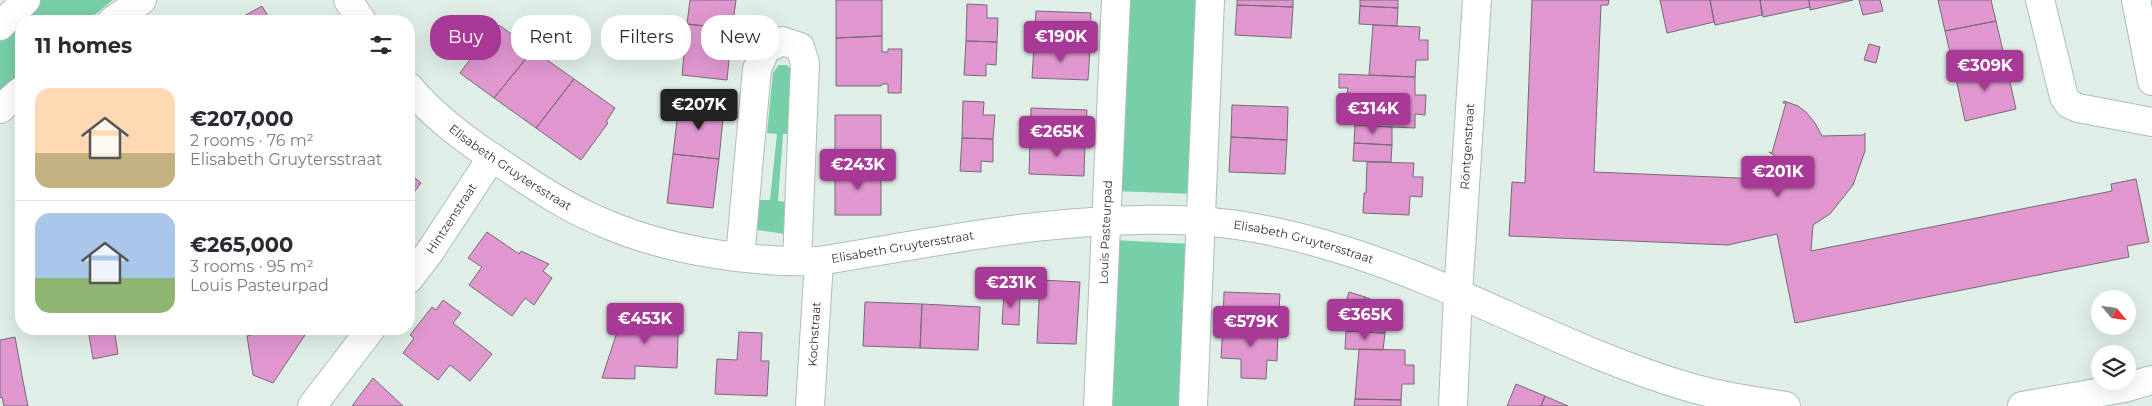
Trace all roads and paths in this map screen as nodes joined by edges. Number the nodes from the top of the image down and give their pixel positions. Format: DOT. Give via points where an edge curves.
graph roads {
  1 [pos="26,0"];
  2 [pos="142,0"];
  3 [pos="348,0"];
  4 [pos="1116,0"];
  5 [pos="1210,0"];
  6 [pos="1477,0"];
  7 [pos="2040,0"];
  8 [pos="2136,0"];
  9 [pos="121,15"];
  10 [pos="358,15"];
  11 [pos="0,26"];
  12 [pos="2152,81"];
  13 [pos="415,93"];
  14 [pos="15,96"];
  15 [pos="0,109"];
  16 [pos="2152,122"];
  17 [pos="492,158"];
  18 [pos="1106,220"];
  19 [pos="1201,221"];
  20 [pos="740,257"];
  21 [pos="808,261"];
  22 [pos="415,271"];
  23 [pos="1458,294"];
  24 [pos="366,335"];
  25 [pos="2152,380"];
  26 [pos="312,406"];
  27 [pos="810,406"];
  28 [pos="1098,406"];
  29 [pos="1193,406"];
  30 [pos="1453,406"];
  31 [pos="1786,406"];
  32 [pos="2024,406"];
  1 -- 11 [label="street"];
  2 -- 9 [label="street"];
  3 -- 10 [label="street"];
  4 -- 18 [label="street, Louis Pasteurpad"];
  5 -- 19 [label="street"];
  6 -- 23 [label="street, Röntgenstraat"];
  7 -- 16 [label="street" via="2064,97 2069,104"];
  8 -- 12 [label="street"];
  13 -- 17 [label="street, Elisabeth Gruytersstraat"];
  14 -- 15 [label="street"];
  17 -- 20 [label="street, Elisabeth Gruytersstraat" via="567,205 598,220 682,247"];
  17 -- 22 [label="street, Hintzenstraat"];
  18 -- 19 [label="street, Elisabeth Gruytersstraat"];
  18 -- 21 [label="street, Elisabeth Gruytersstraat" via="1000,232"];
  18 -- 28 [label="street, Louis Pasteurpad"];
  19 -- 23 [label="street, Elisabeth Gruytersstraat" via="1256,229 1344,250"];
  19 -- 29 [label="street"];
  20 -- 21 [label="street, Elisabeth Gruytersstraat"];
  20 -- 21 [label="street" via="757,69 766,49 782,41 800,47 805,63"];
  21 -- 27 [label="street, Kochstraat"];
  23 -- 30 [label="street, Röntgenstraat"];
  23 -- 31 [label="street, Elisabeth Gruytersstraat" via="1592,352 1662,378 1722,396"];
  24 -- 26 [label="street"];
  25 -- 32 [label="street"];
}
